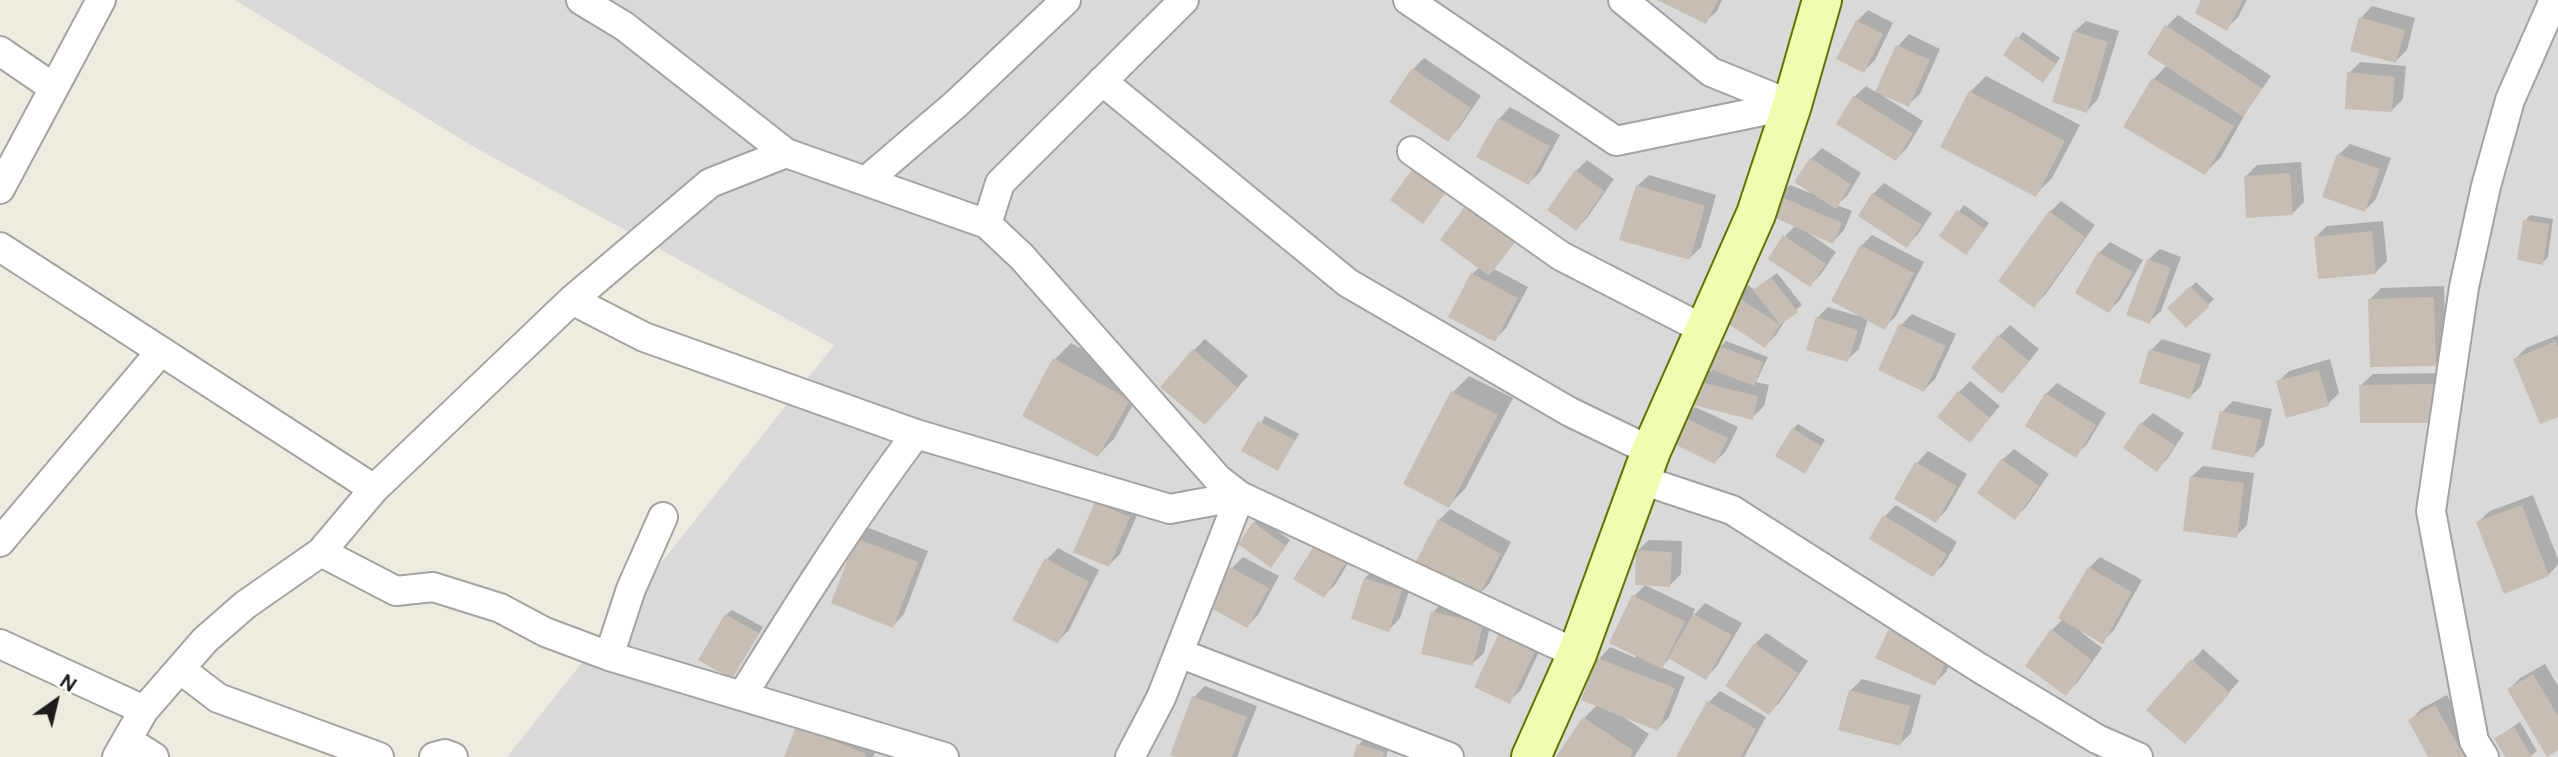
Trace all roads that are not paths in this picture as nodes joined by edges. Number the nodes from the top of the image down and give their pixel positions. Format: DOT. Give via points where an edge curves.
graph roads {
  1 [pos="101,0"];
  2 [pos="583,0"];
  3 [pos="1066,0"];
  4 [pos="1184,0"];
  5 [pos="1408,0"];
  6 [pos="1623,0"];
  7 [pos="1822,0"];
  8 [pos="2554,0"];
  9 [pos="0,51"];
  10 [pos="1102,82"];
  11 [pos="54,88"];
  12 [pos="1792,105"];
  13 [pos="1412,151"];
  14 [pos="786,153"];
  15 [pos="866,181"];
  16 [pos="0,189"];
  17 [pos="987,224"];
  18 [pos="0,247"];
  19 [pos="572,300"];
  20 [pos="1705,330"];
  21 [pos="161,351"];
  22 [pos="915,435"];
  23 [pos="1646,466"];
  24 [pos="373,489"];
  25 [pos="1240,496"];
  26 [pos="663,517"];
  27 [pos="0,542"];
  28 [pos="321,552"];
  29 [pos="0,644"];
  30 [pos="1179,653"];
  31 [pos="1577,654"];
  32 [pos="609,656"];
  33 [pos="180,669"];
  34 [pos="742,696"];
  35 [pos="144,710"];
  36 [pos="122,748"];
  37 [pos="154,757"];
  38 [pos="379,757"];
  39 [pos="434,757"];
  40 [pos="453,757"];
  41 [pos="944,757"];
  42 [pos="1130,757"];
  43 [pos="1449,757"];
  44 [pos="1531,757"];
  45 [pos="2138,757"];
  46 [pos="2484,757"];
  1 -- 11 [label="street"];
  2 -- 14 [label="street" via="624,26"];
  3 -- 15 [label="street"];
  4 -- 10 [label="street"];
  5 -- 12 [label="street" via="1616,141"];
  6 -- 12 [label="street" via="1712,72"];
  7 -- 12 [label="street"];
  8 -- 46 [label="street" via="2510,100 2486,187 2464,287 2431,511 2474,741"];
  9 -- 11 [label="street"];
  10 -- 17 [label="street" via="1000,183"];
  10 -- 23 [label="street" via="1348,283 1570,412"];
  11 -- 16 [label="street"];
  12 -- 20 [label="street" via="1756,215"];
  13 -- 20 [label="street" via="1562,256"];
  14 -- 15 [label="street"];
  14 -- 19 [label="street" via="710,183"];
  15 -- 17 [label="street"];
  17 -- 25 [label="street" via="1218,479"];
  18 -- 21 [label="street"];
  19 -- 22 [label="street" via="644,337"];
  19 -- 24 [label="street"];
  20 -- 23 [label="street"];
  21 -- 24 [label="street"];
  21 -- 27 [label="street"];
  22 -- 25 [label="street" via="1170,509"];
  22 -- 34 [label="street" via="802,599"];
  23 -- 31 [label="street"];
  23 -- 45 [label="street" via="1732,510 1978,667 2097,739"];
  24 -- 28 [label="street"];
  25 -- 30 [label="street"];
  25 -- 31 [label="street"];
  26 -- 32 [label="street" via="631,589"];
  28 -- 32 [label="street" via="396,591 433,587 500,608 545,632"];
  28 -- 33 [label="street" via="245,605"];
  29 -- 35 [label="street"];
  30 -- 42 [label="street"];
  30 -- 43 [label="street"];
  31 -- 44 [label="street"];
  32 -- 34 [label="street"];
  33 -- 35 [label="street"];
  33 -- 38 [label="street" via="218,698"];
  34 -- 41 [label="street"];
  35 -- 36 [label="street"];
  36 -- 37 [label="street"];
  39 -- 40 [label="street"];
}
